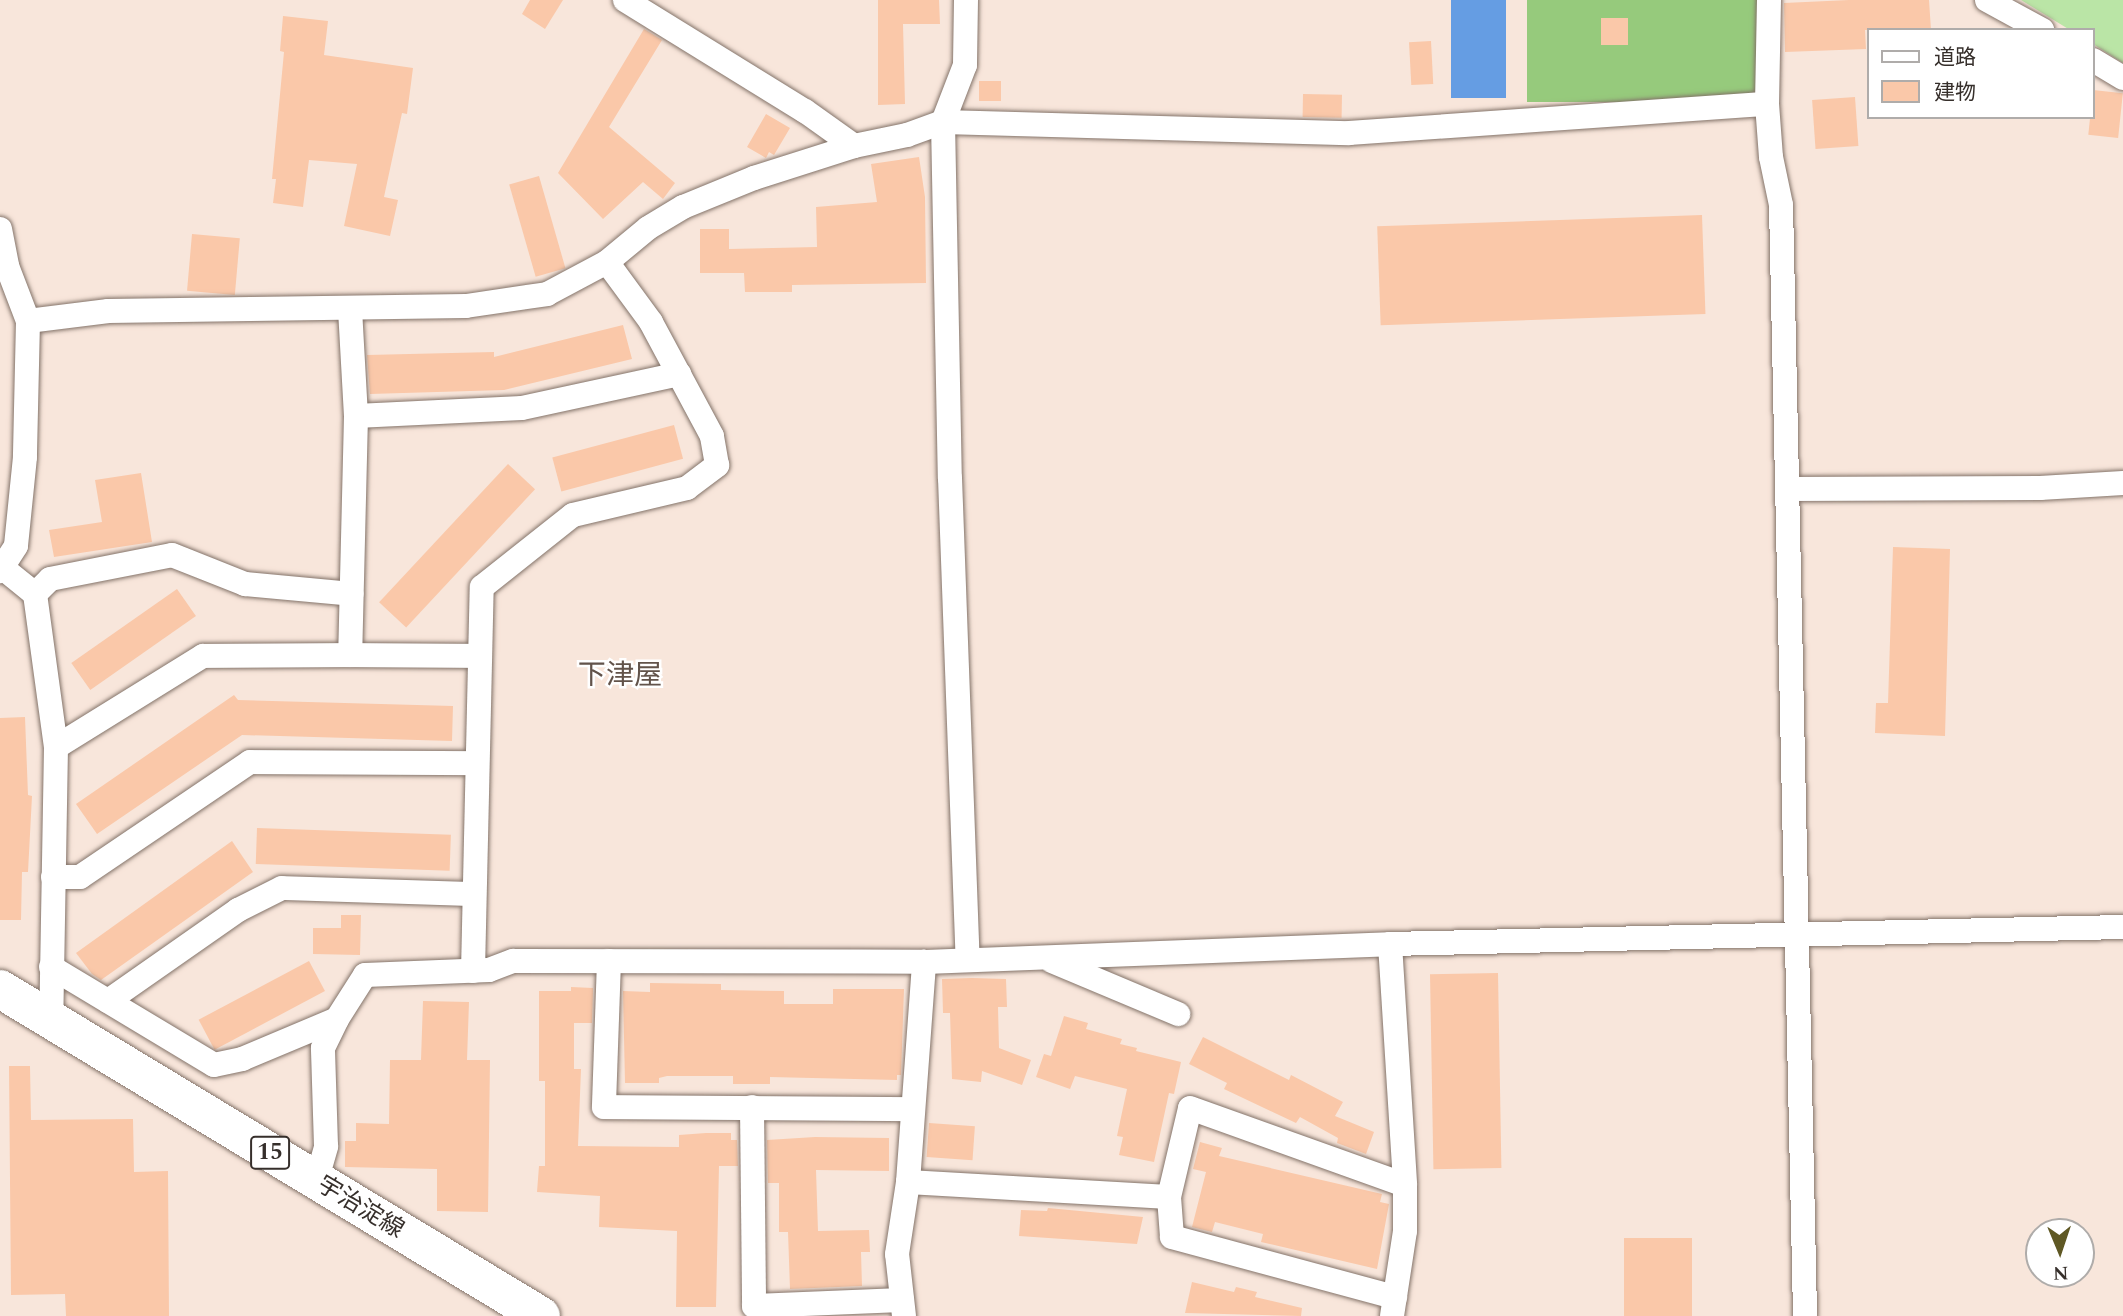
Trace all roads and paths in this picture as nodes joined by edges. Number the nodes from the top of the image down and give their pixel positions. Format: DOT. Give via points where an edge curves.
graph roads {
  1 [pos="625,0"];
  2 [pos="966,0"];
  3 [pos="1769,0"];
  4 [pos="1987,0"];
  5 [pos="2038,28"];
  6 [pos="2095,61"];
  7 [pos="2123,78"];
  8 [pos="1767,104"];
  9 [pos="943,122"];
  10 [pos="854,146"];
  11 [pos="0,229"];
  12 [pos="607,262"];
  13 [pos="350,309"];
  14 [pos="28,321"];
  15 [pos="679,374"];
  16 [pos="356,415"];
  17 [pos="2123,483"];
  18 [pos="1788,489"];
  19 [pos="2,570"];
  20 [pos="352,593"];
  21 [pos="35,594"];
  22 [pos="350,655"];
  23 [pos="480,656"];
  24 [pos="56,747"];
  25 [pos="477,763"];
  26 [pos="53,877"];
  27 [pos="474,894"];
  28 [pos="2123,927"];
  29 [pos="1797,934"];
  30 [pos="1390,944"];
  31 [pos="1045,958"];
  32 [pos="968,959"];
  33 [pos="610,961"];
  34 [pos="924,962"];
  35 [pos="51,967"];
  36 [pos="473,971"];
  37 [pos="0,989"];
  38 [pos="108,1001"];
  39 [pos="1178,1014"];
  40 [pos="337,1019"];
  41 [pos="51,1020"];
  42 [pos="752,1107"];
  43 [pos="912,1109"];
  44 [pos="316,1182"];
  45 [pos="908,1182"];
  46 [pos="1405,1185"];
  47 [pos="1169,1197"];
  48 [pos="1394,1306"];
  49 [pos="903,1308"];
  50 [pos="541,1316"];
  51 [pos="1805,1316"];
  1 -- 10 [label="street"];
  2 -- 9 [label="street" via="965,65"];
  3 -- 8 [label="street"];
  4 -- 5 [label="street"];
  6 -- 7 [label="street"];
  8 -- 9 [label="street" via="1349,133"];
  8 -- 18 [label="street" via="1781,205"];
  9 -- 10 [label="street"];
  9 -- 32 [label="street" via="950,478"];
  10 -- 12 [label="street" via="683,207"];
  11 -- 14 [label="street" via="7,266"];
  12 -- 13 [label="street" via="547,294 466,306"];
  12 -- 15 [label="street" via="651,322"];
  13 -- 14 [label="street" via="108,311"];
  13 -- 16 [label="street"];
  14 -- 19 [label="street" via="24,470 16,546"];
  15 -- 16 [label="street" via="522,408"];
  15 -- 23 [label="street" via="712,436 717,465 687,488 573,515 482,587"];
  16 -- 20 [label="street"];
  17 -- 18 [label="street" via="2040,488"];
  18 -- 29 [label="street"];
  19 -- 21 [label="street"];
  20 -- 21 [label="street" via="245,584 172,555 50,579"];
  20 -- 22 [label="street"];
  21 -- 24 [label="street"];
  22 -- 23 [label="street"];
  22 -- 24 [label="street" via="203,656"];
  23 -- 25 [label="street"];
  24 -- 26 [label="street"];
  25 -- 26 [label="street" via="250,762 80,877"];
  25 -- 27 [label="street"];
  26 -- 35 [label="street"];
  27 -- 36 [label="street"];
  27 -- 38 [label="street" via="282,888 239,910"];
  28 -- 29 [label="street"];
  29 -- 30 [label="street"];
  29 -- 51 [label="street"];
  30 -- 31 [label="street"];
  30 -- 46 [label="street"];
  31 -- 32 [label="street"];
  31 -- 39 [label="street"];
  32 -- 34 [label="street"];
  33 -- 34 [label="street"];
  33 -- 36 [label="street" via="513,961"];
  33 -- 42 [label="street" via="604,1107"];
  34 -- 43 [label="street"];
  35 -- 38 [label="street"];
  35 -- 41 [label="street"];
  36 -- 40 [label="street" via="365,975"];
  37 -- 41 [label="main road, 宇治淀線 / 15"];
  38 -- 40 [label="street" via="214,1065 242,1059"];
  40 -- 44 [label="street" via="323,1048 326,1146"];
  41 -- 44 [label="main road, 宇治淀線 / 15"];
  42 -- 43 [label="street"];
  42 -- 49 [label="street" via="754,1306"];
  43 -- 45 [label="street"];
  44 -- 50 [label="main road, 宇治淀線 / 15"];
  45 -- 47 [label="street"];
  45 -- 49 [label="street" via="897,1254"];
  46 -- 47 [label="street" via="1190,1108"];
  46 -- 48 [label="street" via="1405,1231"];
  47 -- 48 [label="street" via="1172,1237"];
}
